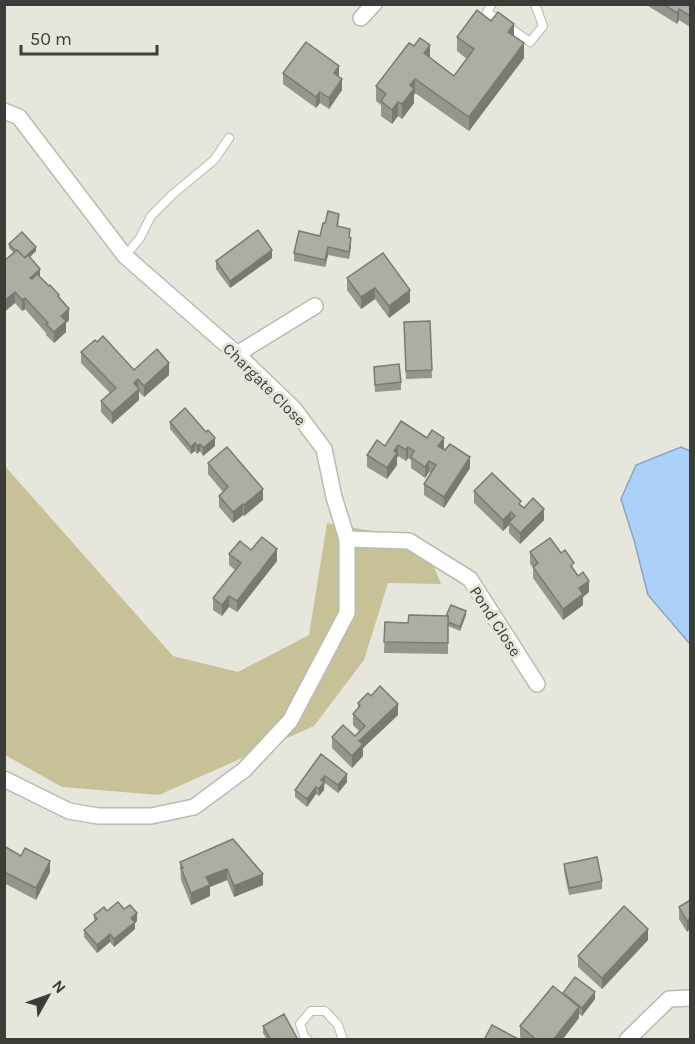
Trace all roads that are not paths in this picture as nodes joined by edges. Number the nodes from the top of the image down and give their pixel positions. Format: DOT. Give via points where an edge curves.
graph roads {
  1 [pos="374,4"];
  2 [pos="492,4"];
  3 [pos="535,4"];
  4 [pos="361,18"];
  5 [pos="4,111"];
  6 [pos="229,138"];
  7 [pos="124,256"];
  8 [pos="315,306"];
  9 [pos="237,354"];
  10 [pos="347,539"];
  11 [pos="537,684"];
  12 [pos="4,778"];
  13 [pos="690,998"];
  14 [pos="308,1040"];
  15 [pos="343,1040"];
  16 [pos="627,1040"];
  1 -- 4 [label="street"];
  2 -- 3 [label="lane" via="487,12 530,42 543,26"];
  5 -- 7 [label="street, Chargate Close" via="19,117"];
  6 -- 7 [label="lane" via="214,160 151,216 140,238"];
  7 -- 9 [label="street, Chargate Close"];
  8 -- 9 [label="street"];
  9 -- 10 [label="street, Chargate Close" via="294,409 324,449"];
  10 -- 11 [label="street, Pond Close" via="409,541 470,579"];
  10 -- 12 [label="street, Chargate Close" via="346,614 290,721 244,770 194,807 151,816 98,816 69,811"];
  13 -- 16 [label="street" via="669,999"];
  14 -- 15 [label="lane" via="300,1024 311,1011 325,1011 338,1025"];
}
